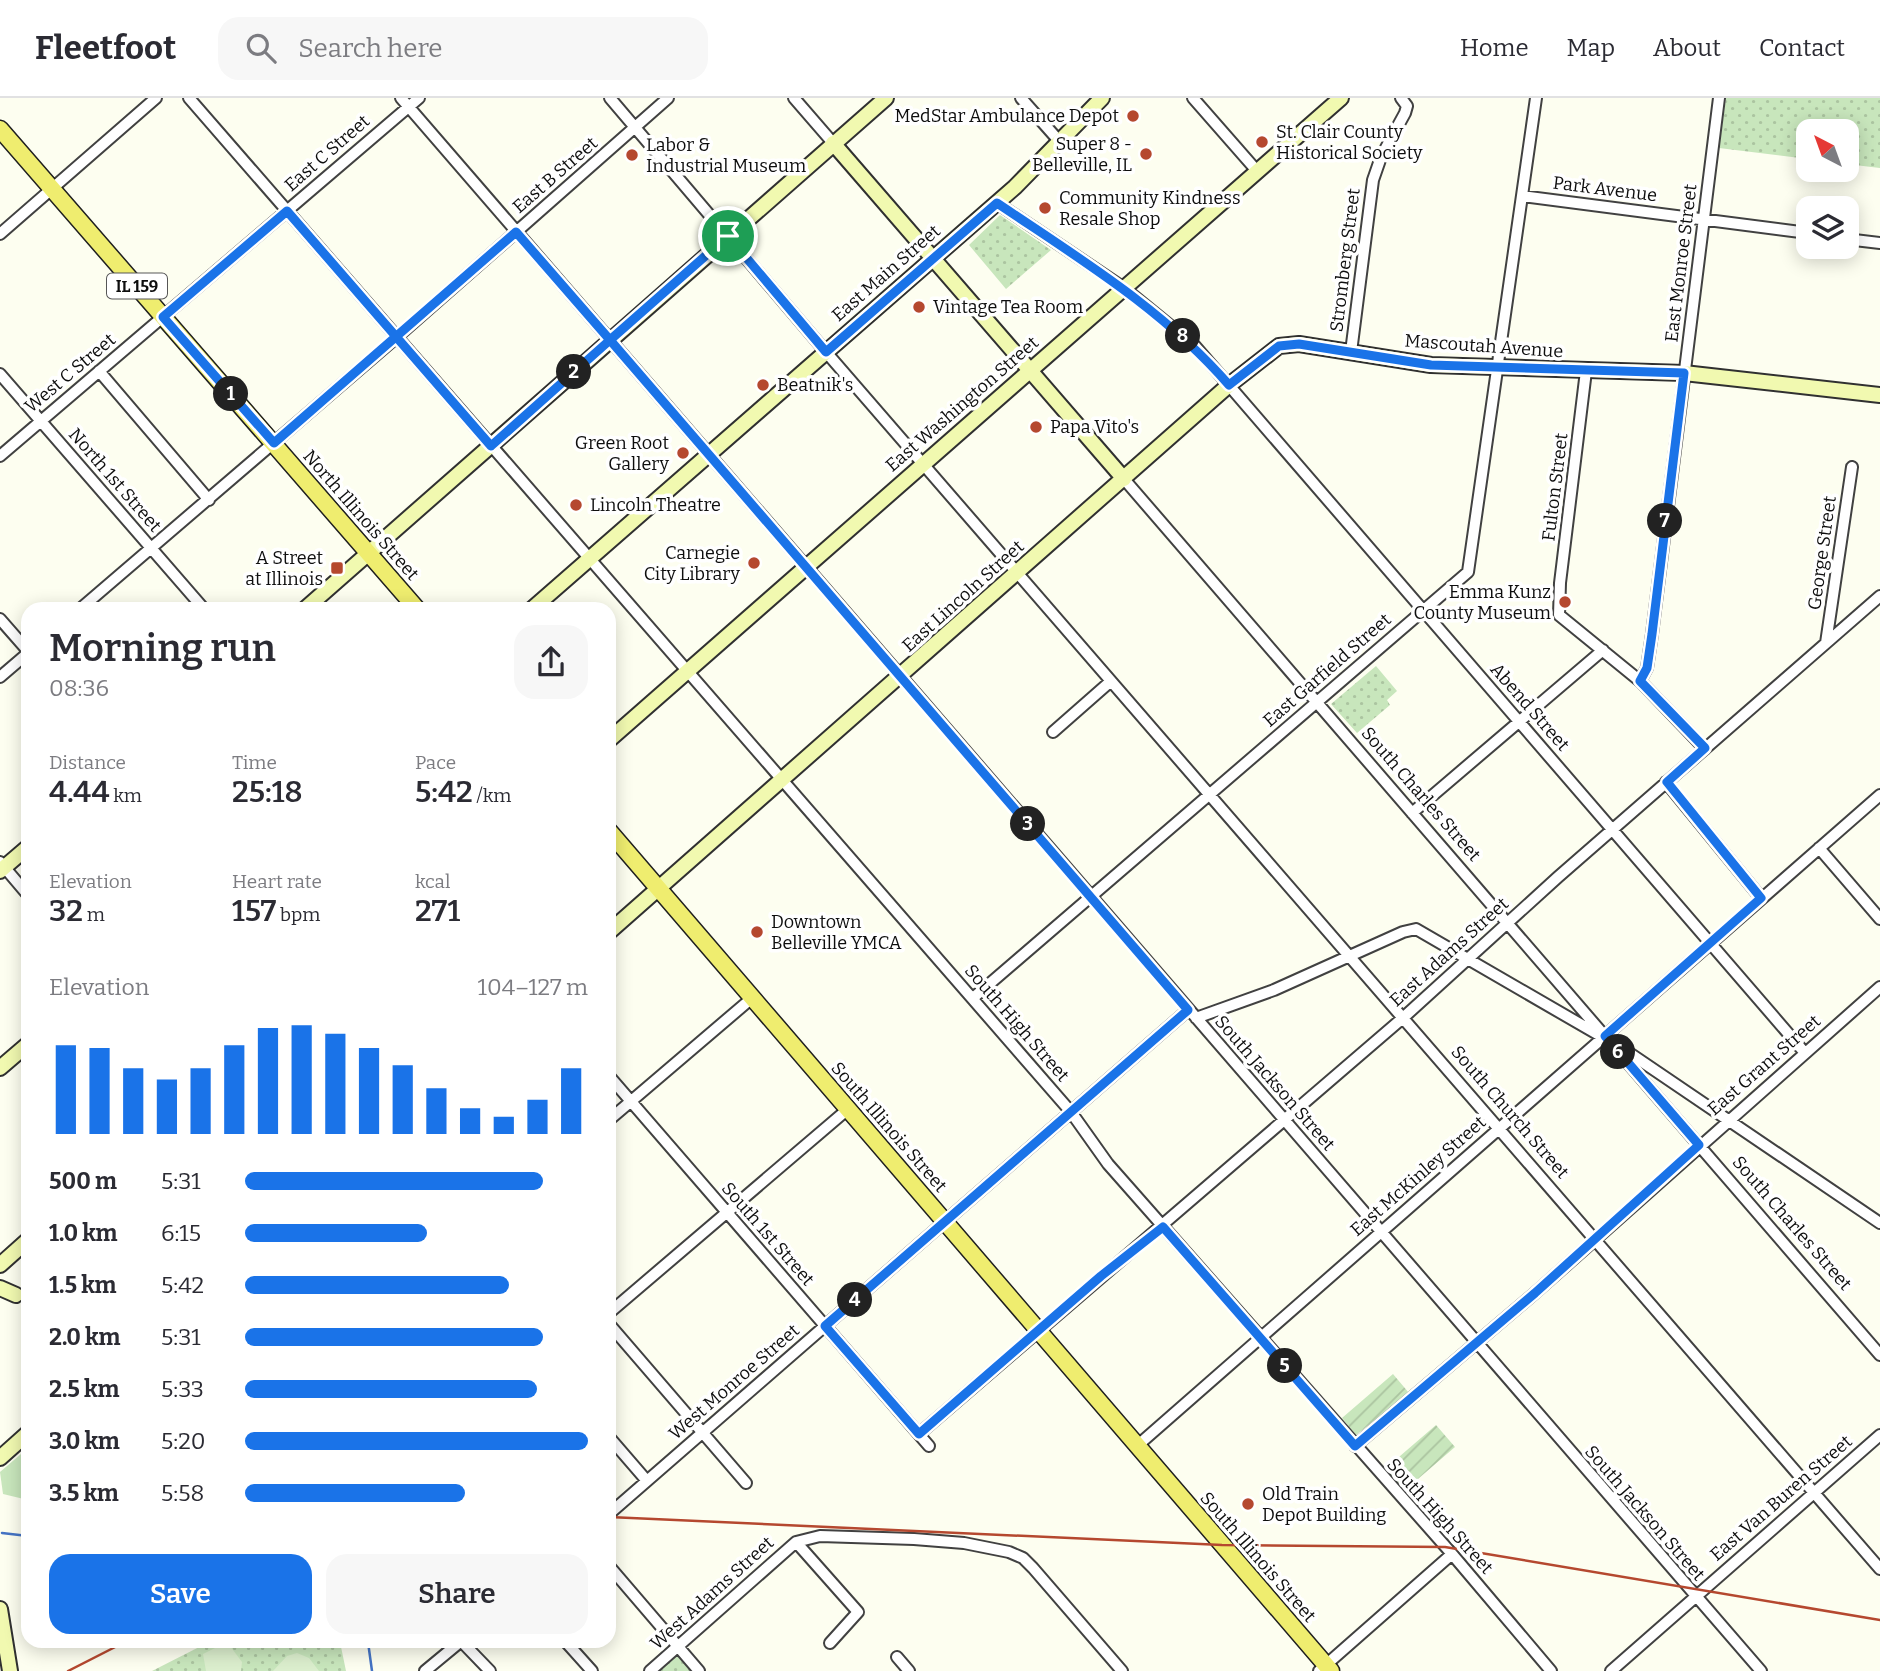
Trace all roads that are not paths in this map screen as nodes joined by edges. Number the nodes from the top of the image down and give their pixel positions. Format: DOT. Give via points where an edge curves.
graph roads {
  1 [pos="156,98"];
  2 [pos="189,98"];
  3 [pos="419,98"];
  4 [pos="610,98"];
  5 [pos="668,98"];
  6 [pos="794,98"];
  7 [pos="886,98"];
  8 [pos="1021,98"];
  9 [pos="1102,98"];
  10 [pos="1193,98"];
  11 [pos="1341,98"];
  12 [pos="1401,98"];
  13 [pos="1536,98"];
  14 [pos="1718,98"];
  15 [pos="404,102"];
  16 [pos="635,127"];
  17 [pos="0,129"];
  18 [pos="1060,142"];
  19 [pos="833,143"];
  20 [pos="1258,171"];
  21 [pos="51,188"];
  22 [pos="1522,196"];
  23 [pos="997,203"];
  24 [pos="287,211"];
  25 [pos="1704,219"];
  26 [pos="1796,231"];
  27 [pos="516,232"];
  28 [pos="0,234"];
  29 [pos="728,236"];
  30 [pos="1859,241"];
  31 [pos="1880,243"];
  32 [pos="933,258"];
  33 [pos="1124,288"];
  34 [pos="163,317"];
  35 [pos="397,337"];
  36 [pos="610,340"];
  37 [pos="826,352"];
  38 [pos="1351,352"];
  39 [pos="1498,368"];
  40 [pos="1030,370"];
  41 [pos="99,371"];
  42 [pos="1586,371"];
  43 [pos="1684,373"];
  44 [pos="0,374"];
  45 [pos="1229,385"];
  46 [pos="1880,395"];
  47 [pos="40,421"];
  48 [pos="274,443"];
  49 [pos="491,446"];
  50 [pos="709,454"];
  51 [pos="0,456"];
  52 [pos="923,464"];
  53 [pos="1852,467"];
  54 [pos="1124,479"];
  55 [pos="209,500"];
  56 [pos="151,548"];
  57 [pos="370,553"];
  58 [pos="589,559"];
  59 [pos="807,566"];
  60 [pos="1017,572"];
  61 [pos="1880,596"];
  62 [pos="88,602"];
  63 [pos="198,602"];
  64 [pos="313,602"];
  65 [pos="411,602"];
  66 [pos="540,602"];
  67 [pos="1423,610"];
  68 [pos="0,619"];
  69 [pos="1826,643"];
  70 [pos="21,644"];
  71 [pos="1603,650"];
  72 [pos="21,658"];
  73 [pos="688,670"];
  74 [pos="0,677"];
  75 [pos="902,677"];
  76 [pos="1111,681"];
  77 [pos="1640,681"];
  78 [pos="1317,702"];
  79 [pos="1520,722"];
  80 [pos="1053,732"];
  81 [pos="616,734"];
  82 [pos="1705,748"];
  83 [pos="783,779"];
  84 [pos="1667,782"];
  85 [pos="1210,794"];
  86 [pos="1880,795"];
  87 [pos="1412,813"];
  88 [pos="1613,829"];
  89 [pos="616,839"];
  90 [pos="1819,848"];
  91 [pos="21,852"];
  92 [pos="1,867"];
  93 [pos="21,888"];
  94 [pos="659,889"];
  95 [pos="1091,896"];
  96 [pos="1761,898"];
  97 [pos="1880,919"];
  98 [pos="1508,923"];
  99 [pos="616,926"];
  100 [pos="1711,943"];
  101 [pos="1351,956"];
  102 [pos="1468,958"];
  103 [pos="1880,987"];
  104 [pos="752,998"];
  105 [pos="973,998"];
  106 [pos="1192,1014"];
  107 [pos="1404,1017"];
  108 [pos="1605,1036"];
  109 [pos="21,1050"];
  110 [pos="1805,1053"];
  111 [pos="0,1068"];
  112 [pos="616,1084"];
  113 [pos="631,1101"];
  114 [pos="848,1109"];
  115 [pos="1071,1112"];
  116 [pos="616,1114"];
  117 [pos="1284,1120"];
  118 [pos="1728,1120"];
  119 [pos="1500,1128"];
  120 [pos="1699,1145"];
  121 [pos="726,1213"];
  122 [pos="945,1222"];
  123 [pos="1880,1223"];
  124 [pos="1163,1227"];
  125 [pos="1381,1233"];
  126 [pos="1595,1237"];
  127 [pos="21,1246"];
  128 [pos="0,1265"];
  129 [pos="0,1288"];
  130 [pos="16,1296"];
  131 [pos="616,1307"];
  132 [pos="825,1326"];
  133 [pos="1038,1331"];
  134 [pos="616,1332"];
  135 [pos="1260,1337"];
  136 [pos="1476,1343"];
  137 [pos="1880,1355"];
  138 [pos="703,1432"];
  139 [pos="919,1434"];
  140 [pos="1880,1435"];
  141 [pos="21,1439"];
  142 [pos="616,1445"];
  143 [pos="929,1446"];
  144 [pos="1137,1446"];
  145 [pos="1355,1446"];
  146 [pos="0,1458"];
  147 [pos="647,1481"];
  148 [pos="746,1483"];
  149 [pos="1816,1491"];
  150 [pos="616,1508"];
  151 [pos="796,1542"];
  152 [pos="1452,1554"];
  153 [pos="1880,1569"];
  154 [pos="616,1574"];
  155 [pos="1695,1598"];
  156 [pos="0,1609"];
  157 [pos="830,1643"];
  158 [pos="679,1647"];
  159 [pos="454,1648"];
  160 [pos="467,1648"];
  161 [pos="571,1648"];
  162 [pos="897,1657"];
  163 [pos="1325,1669"];
  164 [pos="7,1670"];
  165 [pos="425,1671"];
  166 [pos="490,1671"];
  167 [pos="592,1671"];
  168 [pos="650,1671"];
  169 [pos="699,1671"];
  170 [pos="909,1671"];
  171 [pos="1122,1671"];
  172 [pos="1551,1671"];
  173 [pos="1611,1671"];
  174 [pos="1761,1671"];
  1 -- 21 [label="street"];
  2 -- 24 [label="street, South High Street"];
  3 -- 15 [label="street, East C Street"];
  4 -- 16 [label="street, South Church Street"];
  5 -- 16 [label="street, East B Street"];
  6 -- 19 [label="street"];
  7 -- 19 [label="street"];
  8 -- 18 [label="street"];
  9 -- 18 [label="street, East Main Street"];
  10 -- 20 [label="street"];
  11 -- 20 [label="street, East Washington Street"];
  12 -- 38 [label="street, Stromberg Street" via="1407,106 1405,113 1373,180"];
  13 -- 22 [label="street, East Garfield Street"];
  14 -- 25 [label="street, East Monroe Street"];
  15 -- 24 [label="street, East C Street"];
  15 -- 27 [label="street, South Jackson Street"];
  16 -- 27 [label="street, East B Street"];
  16 -- 29 [label="street, South Church Street"];
  17 -- 21 [label="main road, North Illinois Street / IL 159"];
  18 -- 23 [label="street, East Main Street"];
  19 -- 29 [label="street"];
  19 -- 32 [label="street, South Charles Street"];
  20 -- 33 [label="street, East Washington Street"];
  21 -- 28 [label="street"];
  21 -- 34 [label="main road, North Illinois Street / IL 159"];
  22 -- 25 [label="street, Park Avenue"];
  22 -- 39 [label="street, East Garfield Street"];
  23 -- 32 [label="street, East Main Street"];
  23 -- 33 [label="street"];
  24 -- 34 [label="street, East C Street"];
  24 -- 35 [label="street, South High Street"];
  25 -- 26 [label="street, Park Avenue"];
  25 -- 43 [label="street, East Monroe Street"];
  27 -- 35 [label="street, East B Street"];
  27 -- 36 [label="street, South Jackson Street"];
  29 -- 36 [label="street"];
  29 -- 37 [label="street, South Church Street"];
  30 -- 31 [label="street"];
  32 -- 37 [label="street, East Main Street"];
  32 -- 40 [label="street, South Charles Street"];
  33 -- 40 [label="street, East Washington Street"];
  33 -- 45 [label="street" via="1195,346"];
  34 -- 41 [label="street, West C Street"];
  34 -- 48 [label="main road, North Illinois Street / IL 159"];
  35 -- 48 [label="street, East B Street"];
  35 -- 49 [label="street, South High Street"];
  36 -- 49 [label="street"];
  36 -- 50 [label="street, South Jackson Street"];
  37 -- 50 [label="street, East Main Street"];
  37 -- 52 [label="street, South Church Street"];
  38 -- 39 [label="street, Mascoutah Avenue" via="1431,365"];
  38 -- 45 [label="street, Mascoutah Avenue" via="1299,344 1279,346"];
  39 -- 42 [label="street, Mascoutah Avenue"];
  39 -- 67 [label="street, East Garfield Street" via="1468,572"];
  40 -- 52 [label="street, East Washington Street"];
  40 -- 54 [label="street, South Charles Street"];
  41 -- 47 [label="street, West C Street"];
  41 -- 55 [label="street"];
  42 -- 43 [label="street, Mascoutah Avenue"];
  42 -- 71 [label="street, Fulton Street" via="1557,607 1567,623"];
  43 -- 46 [label="street, Mascoutah Avenue"];
  43 -- 77 [label="street, East Monroe Street" via="1652,634 1647,668"];
  44 -- 47 [label="street, North 1st Street"];
  45 -- 54 [label="street, East Lincoln Street"];
  45 -- 67 [label="street, Abend Street"];
  47 -- 51 [label="street, West C Street"];
  47 -- 56 [label="street, North 1st Street"];
  48 -- 55 [label="street, East B Street"];
  48 -- 57 [label="main road, North Illinois Street / IL 159"];
  49 -- 57 [label="street"];
  49 -- 58 [label="street, South High Street"];
  50 -- 58 [label="street, East Main Street"];
  50 -- 59 [label="street, South Jackson Street"];
  52 -- 59 [label="street, East Washington Street"];
  52 -- 60 [label="street, South Church Street"];
  53 -- 69 [label="street, George Street"];
  54 -- 60 [label="street, East Lincoln Street"];
  54 -- 78 [label="street, South Charles Street"];
  55 -- 56 [label="street, East B Street"];
  56 -- 62 [label="street, East B Street"];
  56 -- 63 [label="street, North 1st Street"];
  57 -- 64 [label="street"];
  57 -- 65 [label="main road, North Illinois Street / IL 159"];
  58 -- 66 [label="street, East Main Street"];
  58 -- 73 [label="street, South High Street"];
  59 -- 73 [label="street, East Washington Street"];
  59 -- 75 [label="street, South Jackson Street"];
  60 -- 75 [label="street, East Lincoln Street"];
  60 -- 76 [label="street, South Church Street"];
  61 -- 69 [label="street, East Adams Street"];
  67 -- 78 [label="street, East Garfield Street"];
  67 -- 79 [label="street, Abend Street"];
  68 -- 70 [label="street"];
  69 -- 82 [label="street, East Adams Street"];
  71 -- 77 [label="street"];
  71 -- 79 [label="street"];
  72 -- 74 [label="street"];
  73 -- 81 [label="street, East Washington Street"];
  73 -- 83 [label="street, South High Street"];
  75 -- 83 [label="street, East Lincoln Street"];
  75 -- 95 [label="street, South Jackson Street"];
  76 -- 80 [label="street"];
  76 -- 85 [label="street, South Church Street"];
  77 -- 82 [label="street"];
  78 -- 85 [label="street, East Garfield Street"];
  78 -- 87 [label="street, South Charles Street"];
  79 -- 87 [label="street"];
  79 -- 88 [label="street, Abend Street"];
  82 -- 84 [label="street, East Adams Street"];
  83 -- 94 [label="street, East Lincoln Street"];
  83 -- 105 [label="street, South High Street"];
  84 -- 88 [label="street, East Adams Street"];
  84 -- 96 [label="street"];
  85 -- 95 [label="street, East Garfield Street"];
  85 -- 101 [label="street, South Church Street"];
  86 -- 90 [label="street, East McKinley Street"];
  87 -- 98 [label="street, South Charles Street"];
  88 -- 98 [label="street, East Adams Street"];
  88 -- 100 [label="street, Abend Street"];
  89 -- 94 [label="main road, South Illinois Street"];
  90 -- 96 [label="street, East McKinley Street"];
  90 -- 97 [label="street"];
  91 -- 92 [label="street"];
  92 -- 93 [label="street"];
  94 -- 99 [label="street, East Lincoln Street"];
  94 -- 104 [label="main road, South Illinois Street"];
  95 -- 105 [label="street, East Garfield Street"];
  95 -- 106 [label="street, South Jackson Street"];
  96 -- 100 [label="street, East McKinley Street"];
  98 -- 102 [label="street, East Adams Street"];
  98 -- 108 [label="street, South Charles Street"];
  100 -- 108 [label="street, East McKinley Street"];
  100 -- 110 [label="street, Abend Street"];
  101 -- 102 [label="street" via="1416,929"];
  101 -- 106 [label="street" via="1274,990"];
  101 -- 107 [label="street, South Church Street"];
  102 -- 107 [label="street, East Adams Street"];
  102 -- 108 [label="street"];
  103 -- 110 [label="street, East Grant Street"];
  104 -- 113 [label="street"];
  104 -- 114 [label="main road, South Illinois Street"];
  105 -- 115 [label="street, South High Street"];
  106 -- 115 [label="street"];
  106 -- 117 [label="street, South Jackson Street"];
  107 -- 117 [label="street, East Adams Street"];
  107 -- 119 [label="street, South Church Street"];
  108 -- 118 [label="street"];
  108 -- 119 [label="street, East McKinley Street"];
  108 -- 120 [label="street, South Charles Street"];
  109 -- 111 [label="street"];
  110 -- 118 [label="street, East Grant Street"];
  112 -- 113 [label="street, South 1st Street"];
  113 -- 116 [label="street"];
  113 -- 121 [label="street, South 1st Street"];
  114 -- 121 [label="street"];
  114 -- 122 [label="main road, South Illinois Street"];
  115 -- 122 [label="street"];
  115 -- 124 [label="street, South High Street" via="1108,1164"];
  117 -- 124 [label="street, East Adams Street"];
  117 -- 125 [label="street, South Jackson Street"];
  118 -- 120 [label="street, East Grant Street"];
  118 -- 123 [label="street"];
  119 -- 125 [label="street, East McKinley Street"];
  119 -- 126 [label="street, South Church Street"];
  120 -- 126 [label="street, East Grant Street"];
  120 -- 137 [label="street, South Charles Street"];
  121 -- 131 [label="street"];
  121 -- 132 [label="street, South 1st Street"];
  122 -- 132 [label="street, West Monroe Street"];
  122 -- 133 [label="main road, South Illinois Street"];
  124 -- 133 [label="street, East Adams Street"];
  124 -- 135 [label="street, South High Street"];
  125 -- 135 [label="street, East McKinley Street"];
  125 -- 136 [label="street, South Jackson Street"];
  126 -- 136 [label="street, East Grant Street"];
  126 -- 149 [label="street, South Church Street"];
  127 -- 128 [label="street"];
  129 -- 130 [label="street"];
  132 -- 138 [label="street, West Monroe Street"];
  132 -- 139 [label="street, South 1st Street"];
  133 -- 139 [label="street"];
  133 -- 144 [label="main road, South Illinois Street"];
  134 -- 138 [label="street"];
  135 -- 144 [label="street, East McKinley Street"];
  135 -- 145 [label="street, South High Street"];
  136 -- 145 [label="street, East Grant Street"];
  136 -- 155 [label="street, South Jackson Street"];
  138 -- 147 [label="street, West Monroe Street"];
  138 -- 148 [label="street"];
  139 -- 143 [label="street, South 1st Street"];
  140 -- 149 [label="street, East Van Buren Street"];
  141 -- 146 [label="street"];
  142 -- 147 [label="street"];
  144 -- 163 [label="main road, South Illinois Street"];
  145 -- 152 [label="street, South High Street"];
  147 -- 150 [label="street, West Monroe Street"];
  149 -- 153 [label="street, South Church Street"];
  149 -- 155 [label="street, East Van Buren Street"];
  151 -- 157 [label="street" via="858,1612"];
  151 -- 158 [label="street, West Adams Street"];
  151 -- 171 [label="street" via="820,1536 914,1539 964,1543 1023,1558"];
  152 -- 163 [label="street"];
  152 -- 172 [label="street, South High Street"];
  154 -- 158 [label="street"];
  155 -- 173 [label="street, East Van Buren Street"];
  155 -- 174 [label="street, South Jackson Street"];
  156 -- 164 [label="street"];
  158 -- 168 [label="street, West Adams Street"];
  158 -- 169 [label="street"];
  159 -- 165 [label="street"];
  160 -- 166 [label="street"];
  161 -- 167 [label="street"];
  162 -- 170 [label="street"];
}
